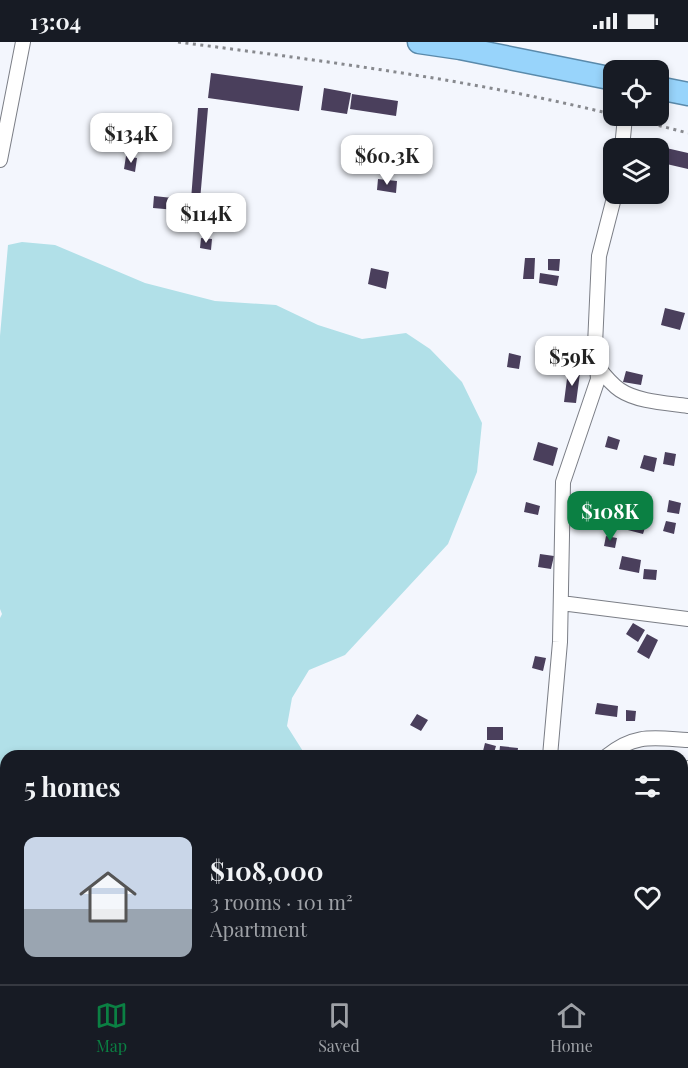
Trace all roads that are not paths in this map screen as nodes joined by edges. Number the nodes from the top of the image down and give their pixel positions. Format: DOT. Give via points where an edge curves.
graph roads {
  1 [pos="22,42"];
  2 [pos="419,42"];
  3 [pos="603,77"];
  4 [pos="669,90"];
  5 [pos="688,94"];
  6 [pos="0,160"];
  7 [pos="612,204"];
  8 [pos="597,366"];
  9 [pos="688,406"];
  10 [pos="561,603"];
  11 [pos="688,619"];
  12 [pos="688,740"];
  13 [pos="551,750"];
  14 [pos="614,750"];
  1 -- 6 [label="street"];
  2 -- 3 [label="highway"];
  4 -- 5 [label="highway"];
  7 -- 8 [label="street" via="599,256"];
  8 -- 9 [label="street" via="622,392"];
  8 -- 10 [label="street" via="596,389 563,482"];
  10 -- 11 [label="street"];
  10 -- 13 [label="street"];
  12 -- 14 [label="street" via="637,738"];
}
